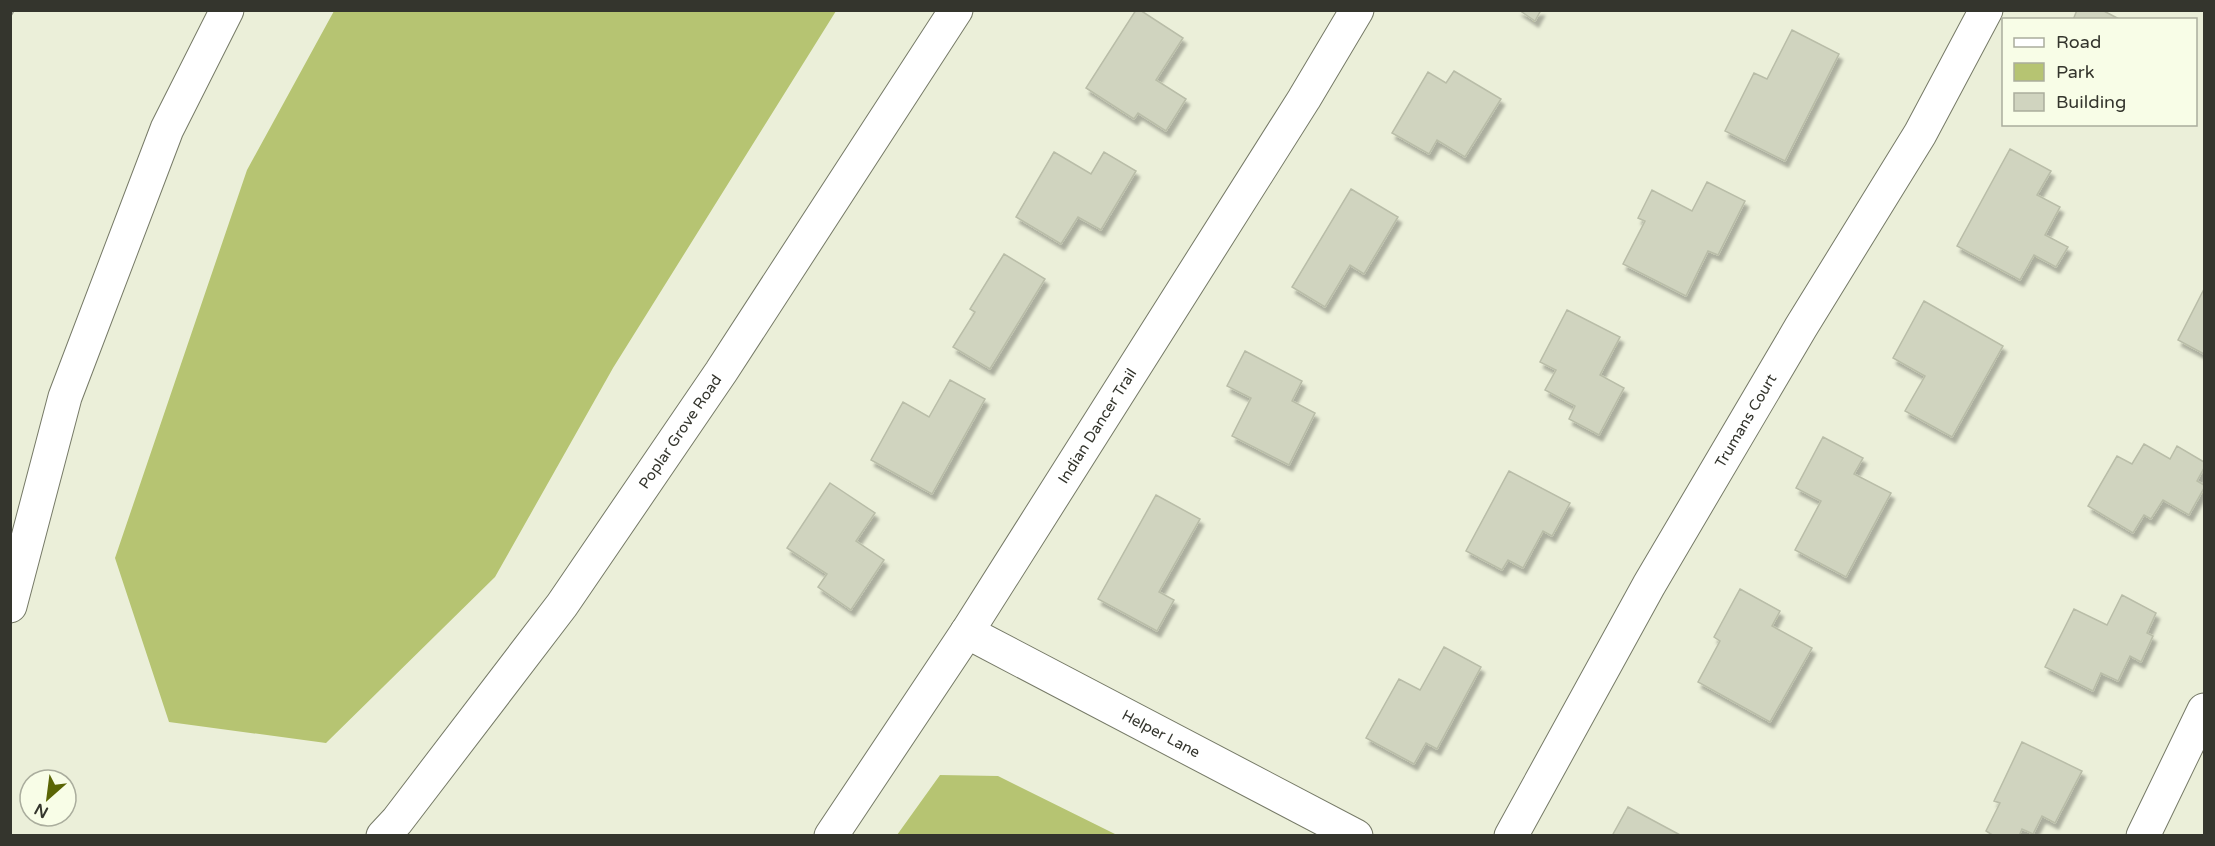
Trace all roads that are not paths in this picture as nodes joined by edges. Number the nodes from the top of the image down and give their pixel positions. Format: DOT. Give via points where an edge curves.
graph roads {
  1 [pos="227,10"];
  2 [pos="956,10"];
  3 [pos="1358,10"];
  4 [pos="1986,10"];
  5 [pos="10,606"];
  6 [pos="967,632"];
  7 [pos="2205,710"];
  8 [pos="383,836"];
  9 [pos="831,836"];
  10 [pos="1356,836"];
  11 [pos="1511,836"];
  12 [pos="2143,836"];
  1 -- 5 [label="street" via="167,129 66,397"];
  2 -- 8 [label="street, Poplar Grove Road" via="721,372 562,605"];
  3 -- 6 [label="street, Indian Dancer Trail"];
  4 -- 11 [label="street, Trumans Court" via="1920,134 1649,585"];
  6 -- 9 [label="street, Indian Dancer Trail"];
  6 -- 10 [label="street, Helper Lane"];
  7 -- 12 [label="street"];
}
